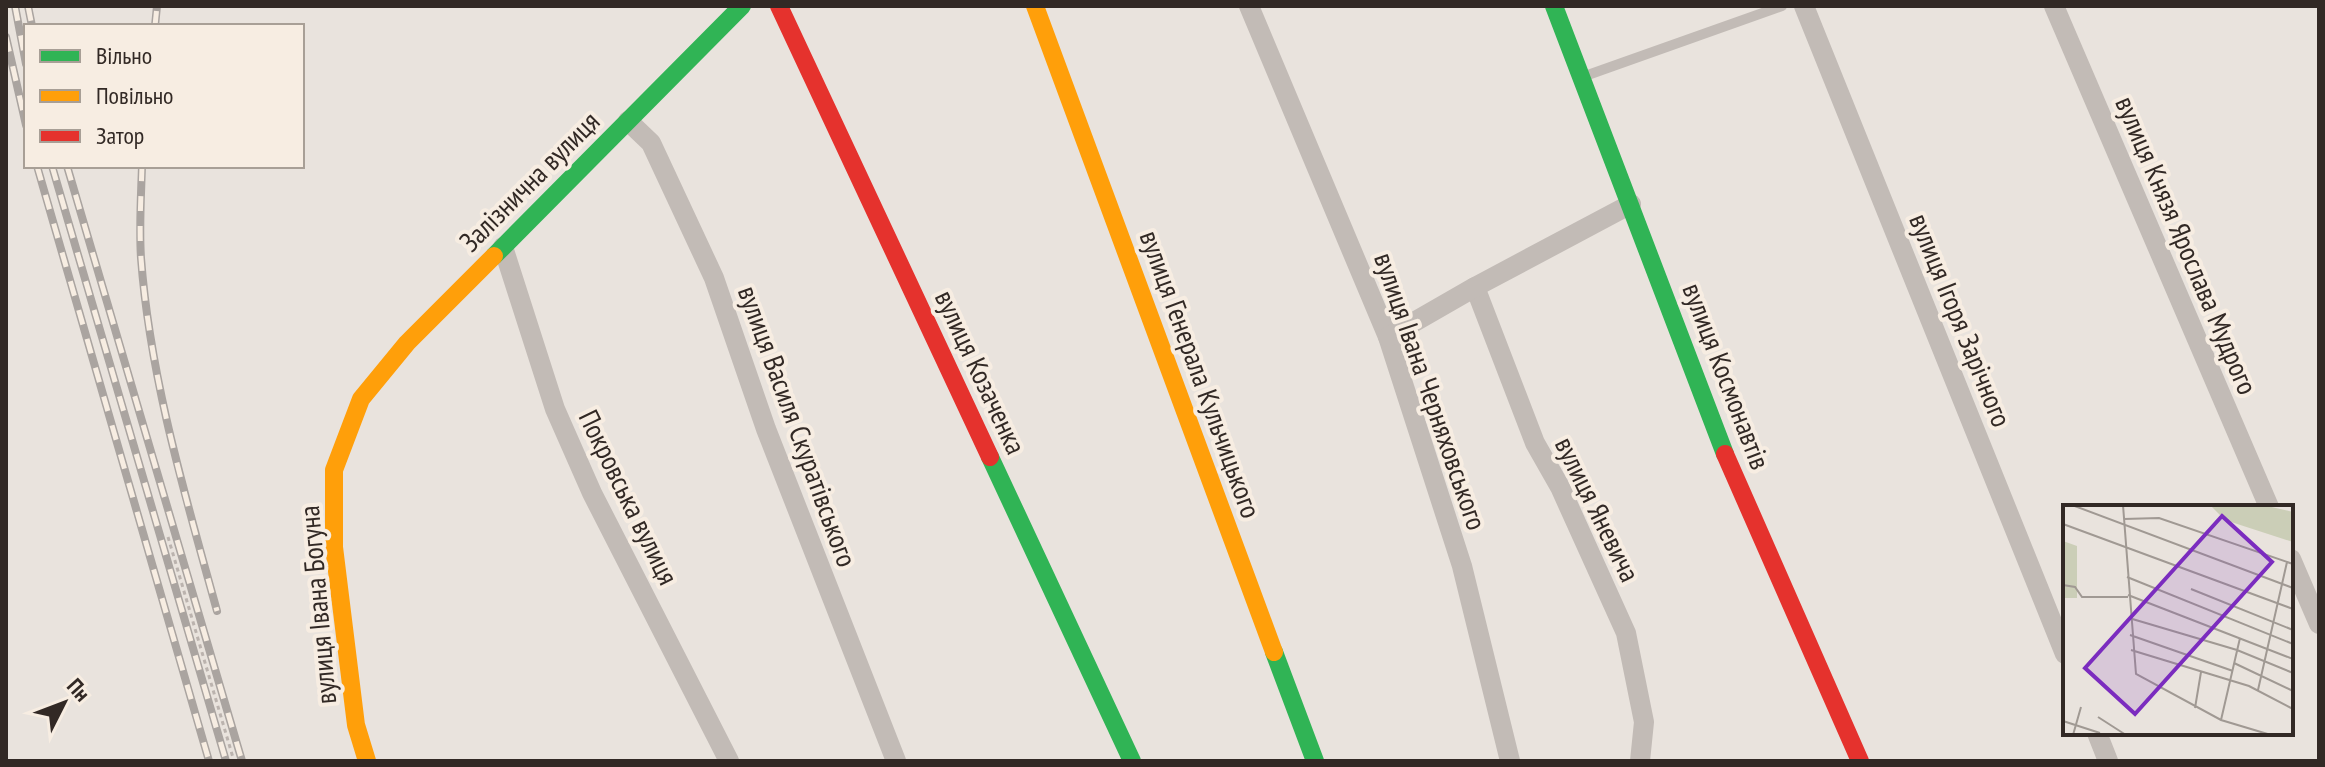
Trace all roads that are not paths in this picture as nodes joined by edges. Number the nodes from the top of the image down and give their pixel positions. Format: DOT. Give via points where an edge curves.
graph roads {
  1 [pos="742,6"];
  2 [pos="779,6"];
  3 [pos="1035,6"];
  4 [pos="1249,6"];
  5 [pos="1554,6"];
  6 [pos="1782,6"];
  7 [pos="1804,6"];
  8 [pos="2054,6"];
  9 [pos="1583,77"];
  10 [pos="628,121"];
  11 [pos="1631,204"];
  12 [pos="503,247"];
  13 [pos="1475,287"];
  14 [pos="1388,337"];
  15 [pos="361,399"];
  16 [pos="2268,505"];
  17 [pos="2293,564"];
  18 [pos="2319,624"];
  19 [pos="2063,649"];
  20 [pos="2098,735"];
  21 [pos="367,761"];
  22 [pos="729,761"];
  23 [pos="896,761"];
  24 [pos="1132,761"];
  25 [pos="1315,761"];
  26 [pos="1510,761"];
  27 [pos="1640,761"];
  28 [pos="1860,761"];
  29 [pos="2108,761"];
  1 -- 10 [label="street, Залізнична вулиця"];
  2 -- 24 [label="street, вулиця Козаченка"];
  3 -- 25 [label="street, вулиця Генерала Кульчицького"];
  4 -- 14 [label="street, вулиця Івана Черняховського"];
  5 -- 9 [label="street, вулиця Космонавтів"];
  6 -- 9 [label="lane"];
  7 -- 19 [label="street, вулиця Ігоря Зарічного"];
  8 -- 16 [label="street, вулиця Князя Ярослава Мудрого"];
  9 -- 11 [label="street, вулиця Космонавтів"];
  10 -- 12 [label="street, Залізнична вулиця"];
  10 -- 23 [label="street, вулиця Василя Скуратівського" via="651,143 714,278 766,429"];
  11 -- 13 [label="street"];
  11 -- 28 [label="street, вулиця Космонавтів" via="1734,476"];
  12 -- 15 [label="street, Залізнична вулиця" via="407,343"];
  12 -- 22 [label="street, Покровська вулиця" via="555,409 592,493"];
  13 -- 14 [label="street"];
  13 -- 27 [label="street, вулиця Яневича" via="1535,443 1626,633 1644,722"];
  14 -- 26 [label="street, вулиця Івана Черняховського" via="1462,566"];
  15 -- 21 [label="street, вулиця Івана Богуна" via="334,470 334,547 356,725"];
  17 -- 18 [label="street"];
  20 -- 29 [label="street"];
}
